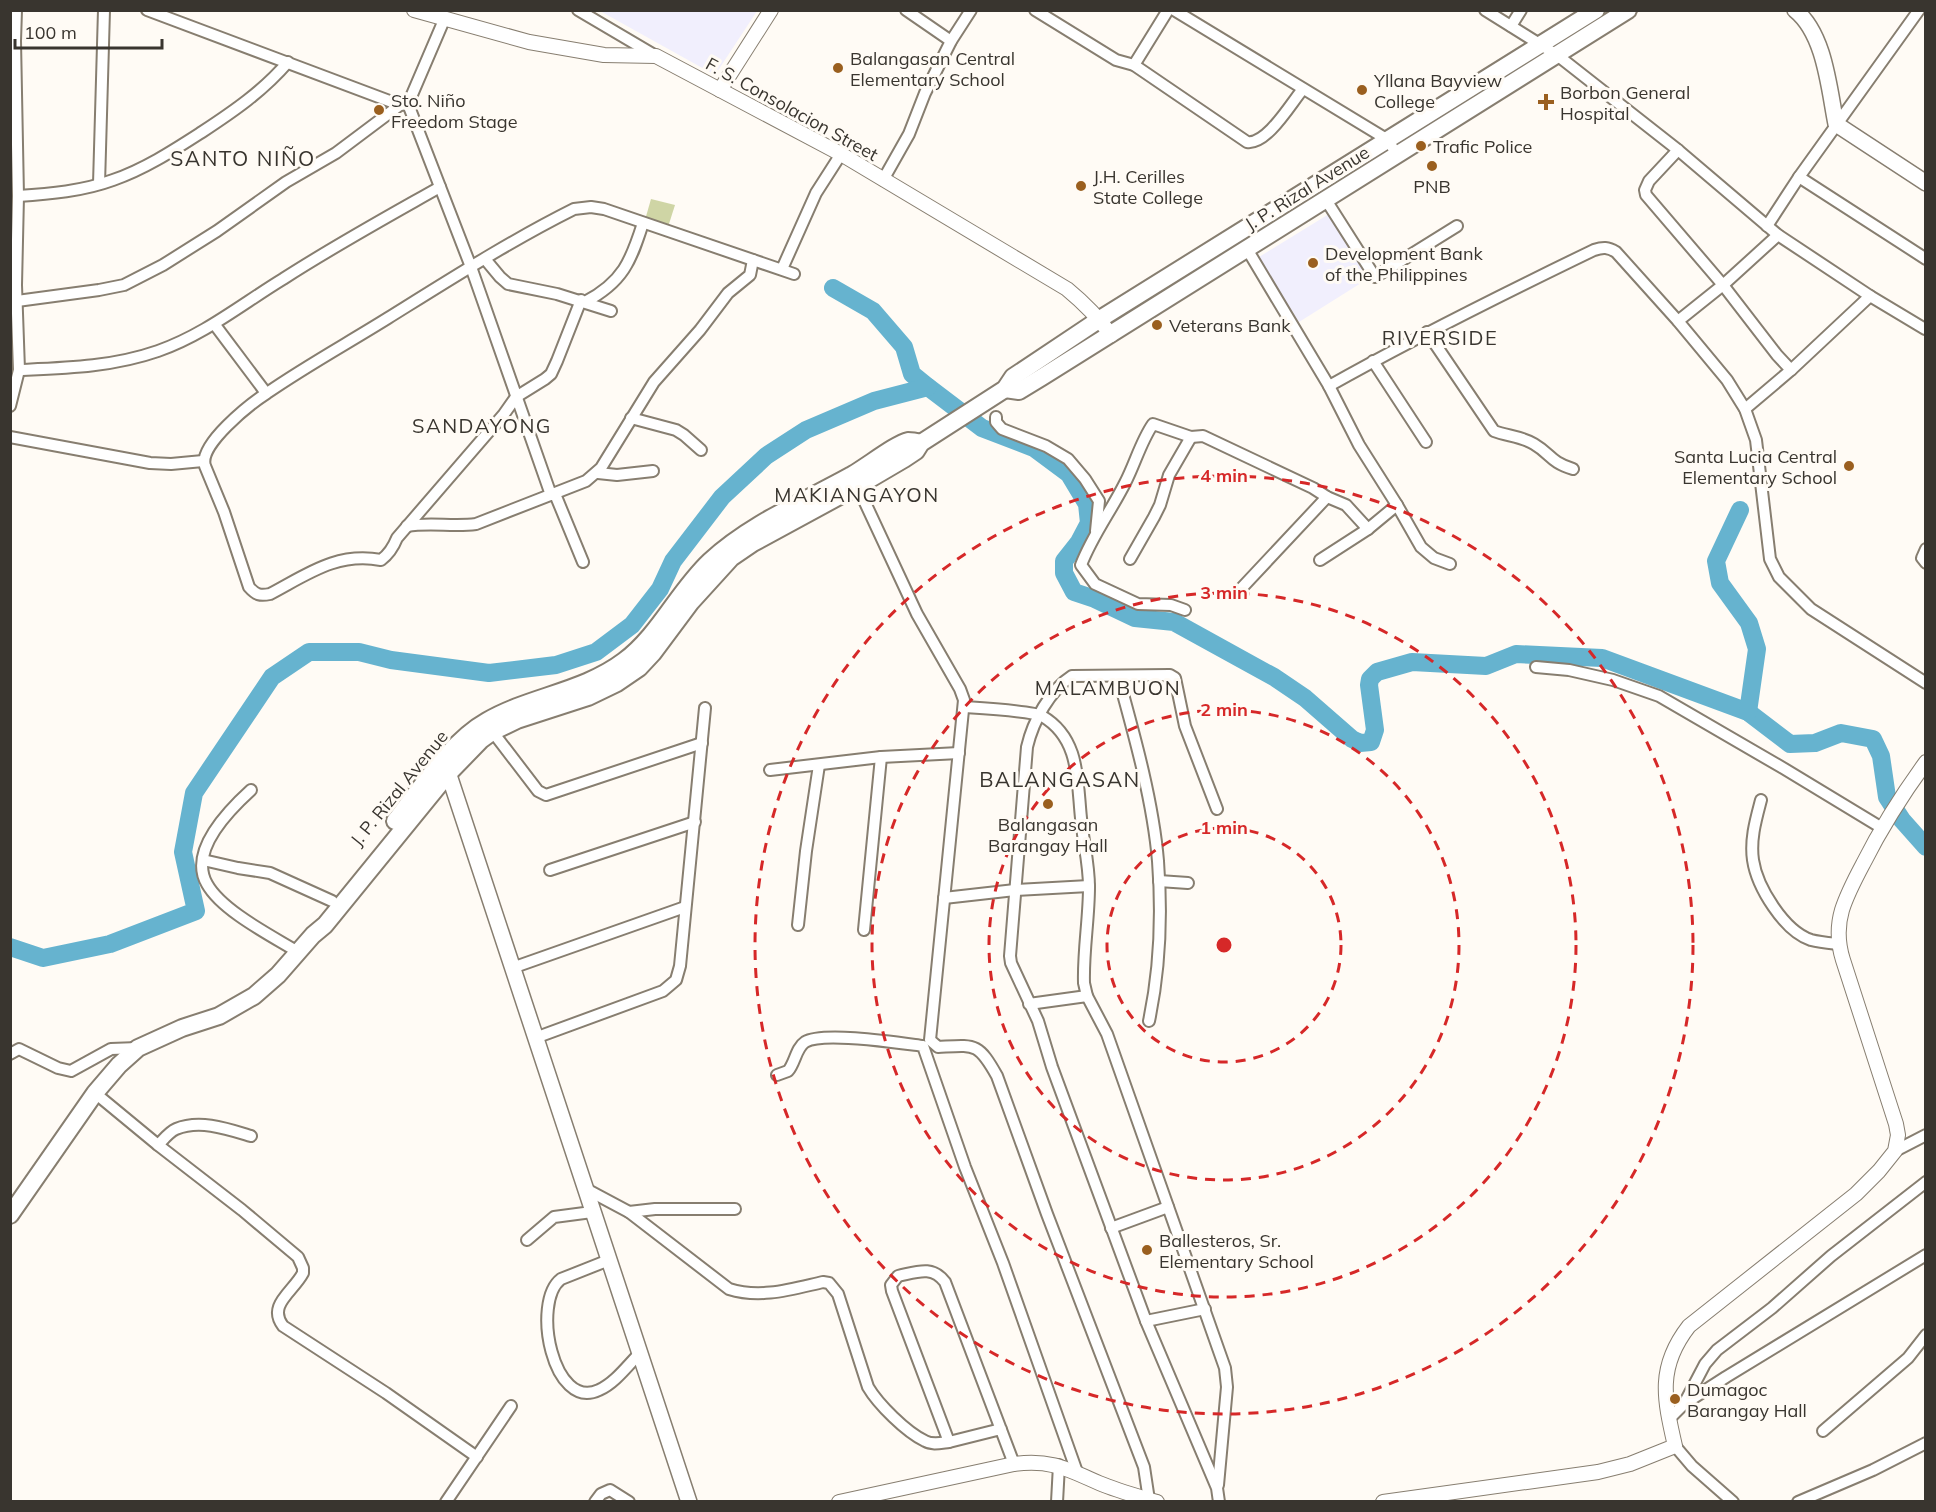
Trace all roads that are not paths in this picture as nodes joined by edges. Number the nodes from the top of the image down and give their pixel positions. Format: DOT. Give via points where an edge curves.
graph roads {
  1 [pos="16,10"];
  2 [pos="105,10"];
  3 [pos="147,10"];
  4 [pos="414,10"];
  5 [pos="578,10"];
  6 [pos="771,10"];
  7 [pos="906,10"];
  8 [pos="971,10"];
  9 [pos="1035,10"];
  10 [pos="1168,10"];
  11 [pos="1174,10"];
  12 [pos="1485,10"];
  13 [pos="1521,10"];
  14 [pos="1596,10"];
  15 [pos="1628,10"];
  16 [pos="1795,10"];
  17 [pos="1919,10"];
  18 [pos="176,15"];
  19 [pos="444,20"];
  20 [pos="1511,26"];
  21 [pos="951,41"];
  22 [pos="1542,44"];
  23 [pos="1557,55"];
  24 [pos="656,56"];
  25 [pos="288,62"];
  26 [pos="1134,65"];
  27 [pos="1498,81"];
  28 [pos="1302,89"];
  29 [pos="720,90"];
  30 [pos="1465,102"];
  31 [pos="404,104"];
  32 [pos="1836,124"];
  33 [pos="1388,140"];
  34 [pos="1678,150"];
  35 [pos="841,154"];
  36 [pos="1397,155"];
  37 [pos="1799,177"];
  38 [pos="884,180"];
  39 [pos="1926,183"];
  40 [pos="99,184"];
  41 [pos="440,187"];
  42 [pos="18,196"];
  43 [pos="1326,200"];
  44 [pos="643,223"];
  45 [pos="1457,226"];
  46 [pos="1767,226"];
  47 [pos="1778,235"];
  48 [pos="1246,249"];
  49 [pos="484,259"];
  50 [pos="1926,259"];
  51 [pos="753,260"];
  52 [pos="471,267"];
  53 [pos="782,269"];
  54 [pos="794,274"];
  55 [pos="13,285"];
  56 [pos="1722,285"];
  57 [pos="1870,296"];
  58 [pos="16,301"];
  59 [pos="583,301"];
  60 [pos="611,311"];
  61 [pos="1100,319"];
  62 [pos="13,320"];
  63 [pos="1678,321"];
  64 [pos="215,325"];
  65 [pos="1925,329"];
  66 [pos="1427,332"];
  67 [pos="1111,336"];
  68 [pos="1373,361"];
  69 [pos="18,370"];
  70 [pos="1791,370"];
  71 [pos="1329,386"];
  72 [pos="1005,389"];
  73 [pos="266,393"];
  74 [pos="516,397"];
  75 [pos="10,406"];
  76 [pos="1745,409"];
  77 [pos="996,417"];
  78 [pos="631,418"];
  79 [pos="10,437"];
  80 [pos="1191,437"];
  81 [pos="1426,442"];
  82 [pos="701,450"];
  83 [pos="203,461"];
  84 [pos="1573,469"];
  85 [pos="653,471"];
  86 [pos="598,472"];
  87 [pos="855,481"];
  88 [pos="553,494"];
  89 [pos="1327,497"];
  90 [pos="1397,505"];
  91 [pos="408,526"];
  92 [pos="1368,530"];
  93 [pos="1095,537"];
  94 [pos="1926,549"];
  95 [pos="1130,559"];
  96 [pos="1320,560"];
  97 [pos="583,562"];
  98 [pos="1926,563"];
  99 [pos="1450,564"];
  100 [pos="1237,592"];
  101 [pos="1185,610"];
  102 [pos="1536,667"];
  103 [pos="1118,676"];
  104 [pos="1926,683"];
  105 [pos="964,707"];
  106 [pos="705,708"];
  107 [pos="1040,715"];
  108 [pos="489,727"];
  109 [pos="702,743"];
  110 [pos="959,753"];
  111 [pos="881,757"];
  112 [pos="1926,762"];
  113 [pos="819,765"];
  114 [pos="446,767"];
  115 [pos="770,770"];
  116 [pos="251,790"];
  117 [pos="1761,800"];
  118 [pos="1216,809"];
  119 [pos="695,822"];
  120 [pos="1883,825"];
  121 [pos="203,860"];
  122 [pos="550,870"];
  123 [pos="1159,882"];
  124 [pos="1188,883"];
  125 [pos="1089,886"];
  126 [pos="1015,890"];
  127 [pos="944,898"];
  128 [pos="332,901"];
  129 [pos="685,907"];
  130 [pos="798,926"];
  131 [pos="864,930"];
  132 [pos="313,935"];
  133 [pos="1838,944"];
  134 [pos="298,952"];
  135 [pos="512,968"];
  136 [pos="1087,996"];
  137 [pos="1029,1004"];
  138 [pos="1149,1021"];
  139 [pos="536,1038"];
  140 [pos="927,1043"];
  141 [pos="138,1048"];
  142 [pos="10,1054"];
  143 [pos="777,1075"];
  144 [pos="95,1093"];
  145 [pos="1926,1135"];
  146 [pos="251,1136"];
  147 [pos="158,1145"];
  148 [pos="1895,1151"];
  149 [pos="1926,1182"];
  150 [pos="584,1188"];
  151 [pos="1168,1207"];
  152 [pos="735,1209"];
  153 [pos="592,1212"];
  154 [pos="629,1212"];
  155 [pos="10,1215"];
  156 [pos="1112,1228"];
  157 [pos="527,1240"];
  158 [pos="1926,1255"];
  159 [pos="609,1260"];
  160 [pos="1205,1309"];
  161 [pos="1146,1321"];
  162 [pos="1926,1335"];
  163 [pos="640,1353"];
  164 [pos="1684,1404"];
  165 [pos="511,1406"];
  166 [pos="1669,1419"];
  167 [pos="1001,1429"];
  168 [pos="1824,1431"];
  169 [pos="949,1442"];
  170 [pos="1926,1443"];
  171 [pos="1675,1446"];
  172 [pos="477,1457"];
  173 [pos="1014,1464"];
  174 [pos="1059,1465"];
  175 [pos="1077,1472"];
  176 [pos="1217,1488"];
  177 [pos="613,1497"];
  178 [pos="1153,1501"];
  179 [pos="446,1502"];
  180 [pos="595,1502"];
  181 [pos="629,1502"];
  182 [pos="688,1502"];
  183 [pos="839,1502"];
  184 [pos="1057,1502"];
  185 [pos="1219,1502"];
  186 [pos="1383,1502"];
  187 [pos="1733,1502"];
  188 [pos="1798,1502"];
  1 -- 42 [label="street"];
  2 -- 40 [label="street"];
  3 -- 18 [label="street"];
  4 -- 19 [label="street, F. S. Consolacion Street"];
  5 -- 24 [label="street"];
  6 -- 29 [label="street"];
  7 -- 21 [label="street"];
  8 -- 21 [label="street"];
  9 -- 26 [label="street" via="1116,60"];
  10 -- 26 [label="street"];
  11 -- 28 [label="street"];
  12 -- 20 [label="street"];
  13 -- 20 [label="street"];
  14 -- 22 [label="main road, J. P. Rizal Avenue"];
  15 -- 23 [label="main road, J. P. Rizal Avenue"];
  16 -- 32 [label="main road" via="1817,41"];
  17 -- 32 [label="street"];
  18 -- 25 [label="street"];
  19 -- 24 [label="street, F. S. Consolacion Street" via="594,54"];
  19 -- 31 [label="street"];
  20 -- 22 [label="street"];
  21 -- 38 [label="street"];
  22 -- 23 [label="street"];
  22 -- 27 [label="main road, J. P. Rizal Avenue"];
  23 -- 27 [label="main road, J. P. Rizal Avenue"];
  23 -- 34 [label="street"];
  24 -- 29 [label="street, F. S. Consolacion Street"];
  25 -- 31 [label="street"];
  25 -- 40 [label="street" via="252,97 185,143 141,168"];
  26 -- 28 [label="street" via="1252,143 1263,137"];
  27 -- 30 [label="main road, J. P. Rizal Avenue"];
  28 -- 33 [label="street"];
  29 -- 35 [label="street, F. S. Consolacion Street"];
  30 -- 33 [label="main road, J. P. Rizal Avenue"];
  30 -- 36 [label="main road, J. P. Rizal Avenue"];
  31 -- 41 [label="street"];
  31 -- 58 [label="street" via="218,231 124,285"];
  32 -- 37 [label="street"];
  32 -- 39 [label="main road"];
  33 -- 36 [label="street"];
  33 -- 61 [label="main road, J. P. Rizal Avenue"];
  34 -- 46 [label="street"];
  34 -- 56 [label="street" via="1644,190"];
  35 -- 38 [label="street, F. S. Consolacion Street"];
  35 -- 53 [label="street" via="816,193"];
  36 -- 43 [label="main road, J. P. Rizal Avenue"];
  37 -- 46 [label="street"];
  37 -- 50 [label="street"];
  38 -- 61 [label="street, F. S. Consolacion Street" via="1067,289"];
  40 -- 42 [label="street" via="52,194"];
  41 -- 52 [label="street"];
  41 -- 64 [label="street" via="298,269"];
  42 -- 55 [label="street"];
  43 -- 45 [label="street" via="1375,277"];
  43 -- 48 [label="main road, J. P. Rizal Avenue"];
  44 -- 49 [label="street" via="604,209 574,209"];
  44 -- 51 [label="street"];
  44 -- 59 [label="street" via="629,262 605,291"];
  46 -- 47 [label="street"];
  47 -- 56 [label="street"];
  47 -- 57 [label="street"];
  48 -- 67 [label="main road, J. P. Rizal Avenue"];
  48 -- 71 [label="street"];
  49 -- 52 [label="street"];
  49 -- 59 [label="street" via="508,284"];
  51 -- 53 [label="street"];
  51 -- 78 [label="street" via="750,275 728,293 654,382"];
  52 -- 73 [label="street"];
  52 -- 74 [label="street"];
  53 -- 54 [label="street"];
  55 -- 58 [label="street"];
  56 -- 63 [label="street"];
  56 -- 70 [label="street"];
  57 -- 65 [label="street"];
  57 -- 70 [label="street"];
  58 -- 62 [label="street"];
  59 -- 60 [label="street"];
  59 -- 74 [label="street" via="551,374"];
  61 -- 67 [label="street, F. S. Consolacion Street"];
  61 -- 72 [label="main road, J. P. Rizal Avenue" via="1013,377"];
  62 -- 69 [label="street"];
  63 -- 66 [label="street" via="1616,252 1602,247"];
  63 -- 76 [label="street" via="1727,380"];
  64 -- 69 [label="street" via="184,341 129,360 90,367"];
  64 -- 73 [label="street"];
  66 -- 68 [label="street"];
  66 -- 84 [label="street" via="1492,429 1525,439 1555,462"];
  67 -- 72 [label="main road, J. P. Rizal Avenue" via="1019,391"];
  68 -- 71 [label="street"];
  68 -- 81 [label="street"];
  69 -- 75 [label="street"];
  70 -- 76 [label="street"];
  71 -- 90 [label="street" via="1359,445"];
  72 -- 87 [label="main road, J. P. Rizal Avenue" via="921,443 907,441"];
  73 -- 83 [label="street" via="214,440"];
  74 -- 88 [label="street"];
  74 -- 91 [label="street"];
  76 -- 104 [label="street" via="1756,440 1770,559 1779,578 1810,609"];
  77 -- 93 [label="street" via="1002,429 1053,450 1068,459 1085,478 1099,501"];
  78 -- 82 [label="street" via="676,430"];
  78 -- 86 [label="street"];
  79 -- 83 [label="street" via="150,463"];
  80 -- 89 [label="street" via="1203,436"];
  80 -- 93 [label="street" via="1152,424"];
  80 -- 95 [label="street" via="1168,476 1157,511"];
  83 -- 91 [label="street" via="249,586 257,595 270,594 338,560 381,560"];
  85 -- 86 [label="street" via="617,475"];
  86 -- 88 [label="street"];
  87 -- 105 [label="street" via="917,614 960,689"];
  87 -- 108 [label="main road, J. P. Rizal Avenue" via="762,531 716,573 639,668 617,683 588,697"];
  88 -- 91 [label="street" via="476,524"];
  88 -- 97 [label="street"];
  89 -- 92 [label="street" via="1346,505"];
  89 -- 100 [label="street"];
  90 -- 92 [label="street"];
  90 -- 99 [label="street" via="1421,547"];
  92 -- 96 [label="street"];
  93 -- 101 [label="street" via="1081,565 1095,584 1138,603"];
  94 -- 98 [label="street" via="1922,558"];
  102 -- 120 [label="street" via="1613,680 1659,696"];
  103 -- 107 [label="street" via="1072,676 1058,688"];
  103 -- 118 [label="street" via="1175,678 1185,726"];
  103 -- 123 [label="street" via="1142,768 1155,834"];
  105 -- 107 [label="street"];
  105 -- 110 [label="street"];
  106 -- 109 [label="street"];
  107 -- 125 [label="street" via="1061,731 1072,753"];
  107 -- 126 [label="street" via="1027,751"];
  108 -- 109 [label="street" via="538,791 546,795"];
  108 -- 114 [label="main road, J. P. Rizal Avenue" via="455,747"];
  109 -- 119 [label="street"];
  110 -- 111 [label="street"];
  110 -- 127 [label="street"];
  111 -- 113 [label="street"];
  111 -- 131 [label="street"];
  112 -- 120 [label="street"];
  113 -- 115 [label="street"];
  113 -- 130 [label="street"];
  114 -- 128 [label="main road, J. P. Rizal Avenue"];
  114 -- 132 [label="main road, J. P. Rizal Avenue" via="325,926"];
  114 -- 135 [label="main road"];
  116 -- 121 [label="street" via="216,827"];
  117 -- 133 [label="street" via="1754,826 1753,860 1761,885 1793,930 1810,939"];
  119 -- 122 [label="street"];
  119 -- 129 [label="street"];
  120 -- 133 [label="street" via="1848,892 1841,912"];
  121 -- 128 [label="street" via="270,873"];
  121 -- 134 [label="street" via="206,883 214,893 241,916"];
  123 -- 124 [label="street"];
  123 -- 138 [label="street" via="1158,970"];
  125 -- 126 [label="street"];
  125 -- 136 [label="street" via="1084,971"];
  126 -- 127 [label="street"];
  126 -- 137 [label="street" via="1010,956"];
  127 -- 140 [label="street"];
  128 -- 132 [label="main road, J. P. Rizal Avenue"];
  129 -- 135 [label="street"];
  129 -- 139 [label="street" via="680,966 672,985"];
  132 -- 134 [label="main road, J. P. Rizal Avenue"];
  133 -- 148 [label="street" via="1896,1124"];
  134 -- 141 [label="main road, J. P. Rizal Avenue" via="278,975 239,1006"];
  135 -- 139 [label="main road"];
  136 -- 137 [label="street"];
  136 -- 151 [label="street" via="1107,1034"];
  137 -- 156 [label="street"];
  139 -- 150 [label="main road"];
  140 -- 143 [label="street" via="812,1040 802,1045 788,1071"];
  140 -- 175 [label="street" via="965,1167"];
  140 -- 178 [label="street" via="976,1048 997,1076 1144,1467"];
  141 -- 142 [label="street" via="111,1048 71,1071 19,1049"];
  141 -- 144 [label="main road, J. P. Rizal Avenue"];
  144 -- 147 [label="street"];
  144 -- 155 [label="main road, J. P. Rizal Avenue"];
  145 -- 148 [label="street"];
  146 -- 147 [label="street" via="193,1126 175,1129"];
  147 -- 172 [label="street" via="302,1262 299,1279 278,1306 276,1314 283,1326"];
  148 -- 166 [label="street" via="1856,1194 1689,1326 1669,1360 1665,1388"];
  149 -- 164 [label="street" via="1717,1350"];
  150 -- 153 [label="main road"];
  150 -- 154 [label="street"];
  151 -- 156 [label="street"];
  151 -- 160 [label="street"];
  152 -- 154 [label="street"];
  153 -- 157 [label="street" via="554,1217"];
  153 -- 159 [label="main road"];
  154 -- 169 [label="street" via="729,1289 757,1294 829,1283 838,1293 875,1398 926,1442"];
  156 -- 161 [label="street"];
  158 -- 164 [label="street"];
  159 -- 163 [label="main road"];
  159 -- 163 [label="street" via="556,1282 547,1319 550,1349 564,1380 580,1392 591,1393 614,1380"];
  160 -- 161 [label="street"];
  160 -- 176 [label="street" via="1225,1368 1227,1387"];
  161 -- 176 [label="street"];
  162 -- 168 [label="street" via="1908,1358"];
  163 -- 182 [label="main road"];
  164 -- 166 [label="street"];
  165 -- 172 [label="street"];
  166 -- 171 [label="street"];
  167 -- 169 [label="street"];
  167 -- 169 [label="street" via="945,1282 936,1272 898,1276 891,1285 892,1291"];
  167 -- 173 [label="street"];
  170 -- 188 [label="street"];
  171 -- 186 [label="street" via="1598,1472"];
  171 -- 187 [label="street"];
  172 -- 179 [label="street"];
  173 -- 174 [label="street" via="1038,1461"];
  173 -- 183 [label="street"];
  174 -- 175 [label="street"];
  174 -- 184 [label="street"];
  175 -- 178 [label="street"];
  176 -- 185 [label="street"];
  177 -- 180 [label="street" via="605,1491"];
  177 -- 181 [label="street"];
}
